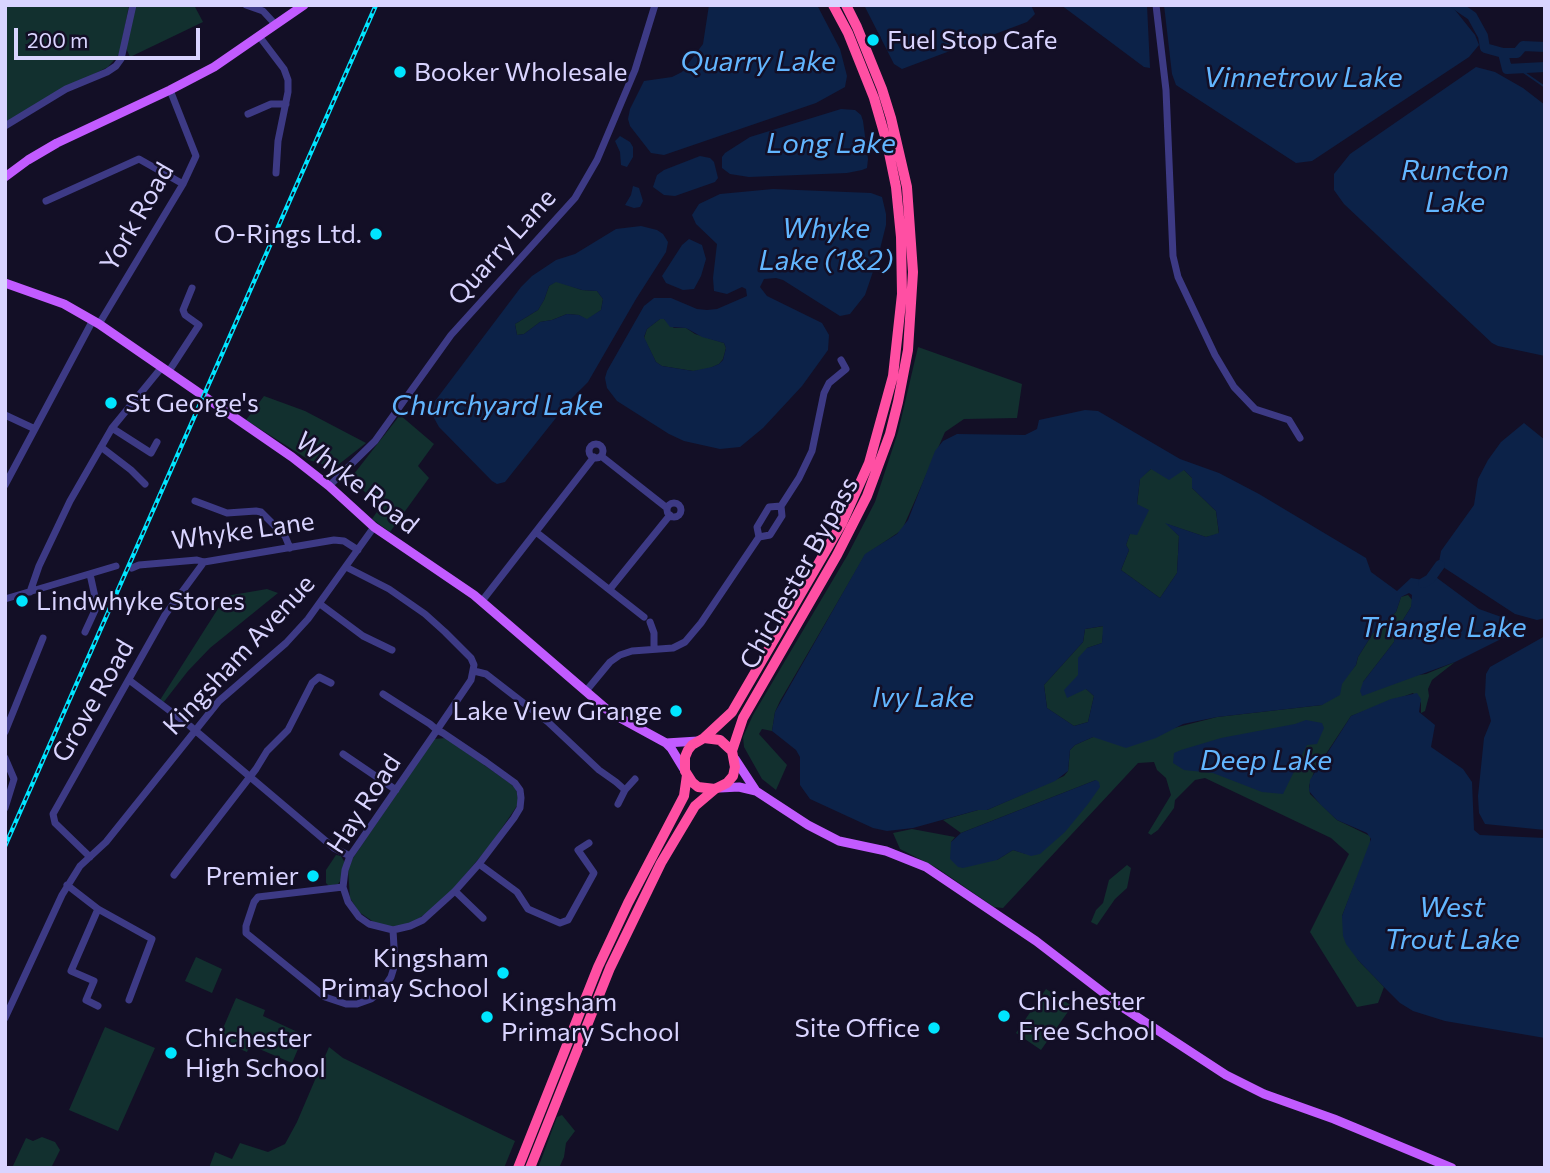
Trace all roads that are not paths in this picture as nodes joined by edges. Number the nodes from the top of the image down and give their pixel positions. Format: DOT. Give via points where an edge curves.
graph roads {
  1 [pos="133,5"];
  2 [pos="246,5"];
  3 [pos="304,5"];
  4 [pos="655,5"];
  5 [pos="833,5"];
  6 [pos="846,5"];
  7 [pos="1156,5"];
  8 [pos="275,24"];
  9 [pos="259,36"];
  10 [pos="170,90"];
  11 [pos="286,104"];
  12 [pos="248,114"];
  13 [pos="5,126"];
  14 [pos="276,173"];
  15 [pos="5,177"];
  16 [pos="183,184"];
  17 [pos="46,201"];
  18 [pos="5,283"];
  19 [pos="192,288"];
  20 [pos="96,322"];
  21 [pos="841,360"];
  22 [pos="166,369"];
  23 [pos="5,415"];
  24 [pos="111,428"];
  25 [pos="35,429"];
  26 [pos="1300,438"];
  27 [pos="158,442"];
  28 [pos="101,447"];
  29 [pos="145,484"];
  30 [pos="5,485"];
  31 [pos="329,486"];
  32 [pos="195,501"];
  33 [pos="782,506"];
  34 [pos="374,527"];
  35 [pos="536,532"];
  36 [pos="759,537"];
  37 [pos="290,548"];
  38 [pos="358,550"];
  39 [pos="204,562"];
  40 [pos="116,566"];
  41 [pos="346,567"];
  42 [pos="132,568"];
  43 [pos="90,574"];
  44 [pos="610,589"];
  45 [pos="30,592"];
  46 [pos="7,598"];
  47 [pos="482,601"];
  48 [pos="320,604"];
  49 [pos="5,608"];
  50 [pos="85,632"];
  51 [pos="43,638"];
  52 [pos="654,648"];
  53 [pos="392,650"];
  54 [pos="474,671"];
  55 [pos="130,680"];
  56 [pos="331,683"];
  57 [pos="586,691"];
  58 [pos="383,694"];
  59 [pos="194,730"];
  60 [pos="438,730"];
  61 [pos="5,732"];
  62 [pos="701,740"];
  63 [pos="666,743"];
  64 [pos="343,754"];
  65 [pos="734,755"];
  66 [pos="5,758"];
  67 [pos="686,773"];
  68 [pos="250,777"];
  69 [pos="635,779"];
  70 [pos="717,788"];
  71 [pos="396,790"];
  72 [pos="625,790"];
  73 [pos="756,791"];
  74 [pos="618,804"];
  75 [pos="5,808"];
  76 [pos="589,843"];
  77 [pos="350,856"];
  78 [pos="89,857"];
  79 [pos="479,864"];
  80 [pos="174,875"];
  81 [pos="67,885"];
  82 [pos="344,887"];
  83 [pos="455,891"];
  84 [pos="99,909"];
  85 [pos="483,918"];
  86 [pos="393,930"];
  87 [pos="129,1000"];
  88 [pos="98,1006"];
  89 [pos="5,1018"];
  90 [pos="518,1168"];
  91 [pos="530,1168"];
  92 [pos="1452,1168"];
  1 -- 13 [label="street" via="116,66 66,89"];
  2 -- 8 [label="street" via="263,11"];
  3 -- 8 [label="main road"];
  4 -- 31 [label="street, Quarry Lane" via="635,70 597,160 575,198 451,335 375,442"];
  5 -- 62 [label="highway, Chichester Bypass" via="874,98 896,187 902,294 893,376 869,463 832,542 732,712"];
  6 -- 65 [label="highway, Chichester Bypass" via="882,89 907,187 913,272 911,329 890,434 867,496 743,718"];
  7 -- 26 [label="street" via="1178,278 1234,387 1255,410 1289,420"];
  8 -- 9 [label="main road"];
  9 -- 10 [label="main road"];
  9 -- 11 [label="street" via="284,69"];
  10 -- 15 [label="main road" via="57,143"];
  10 -- 16 [label="street, York Road" via="196,153"];
  11 -- 12 [label="street" via="271,104"];
  11 -- 14 [label="street"];
  16 -- 17 [label="street" via="139,159"];
  16 -- 20 [label="street, York Road"];
  18 -- 20 [label="main road, Whyke Road" via="64,304"];
  19 -- 22 [label="street" via="184,304 185,315 199,325"];
  20 -- 22 [label="main road, Whyke Road"];
  20 -- 25 [label="street, York Road"];
  21 -- 33 [label="street" via="846,369 824,393 812,451"];
  22 -- 24 [label="street"];
  22 -- 31 [label="main road, Whyke Road"];
  23 -- 25 [label="street"];
  24 -- 27 [label="street" via="151,453"];
  24 -- 28 [label="street"];
  25 -- 30 [label="street, York Road"];
  28 -- 29 [label="street"];
  28 -- 45 [label="street" via="70,501"];
  31 -- 34 [label="main road, Whyke Road"];
  32 -- 37 [label="street" via="228,513 261,512 285,536"];
  33 -- 36 [label="street" via="782,516 770,535"];
  33 -- 36 [label="street" via="769,507 757,527"];
  34 -- 38 [label="street, Kingsham Avenue"];
  34 -- 47 [label="main road, Whyke Road"];
  35 -- 44 [label="street"];
  35 -- 44 [label="street" via="597,457 668,511"];
  35 -- 47 [label="street"];
  36 -- 52 [label="street" via="685,642 673,648"];
  37 -- 38 [label="street, Whyke Lane" via="341,540"];
  37 -- 39 [label="street, Whyke Lane"];
  38 -- 41 [label="street, Kingsham Avenue"];
  39 -- 42 [label="street, Whyke Lane"];
  39 -- 55 [label="street, Grove Road" via="165,615"];
  40 -- 43 [label="street"];
  41 -- 48 [label="street, Kingsham Avenue"];
  41 -- 54 [label="street" via="425,614 471,658"];
  43 -- 45 [label="street"];
  43 -- 50 [label="street" via="97,606"];
  44 -- 52 [label="street" via="647,620 654,633"];
  45 -- 46 [label="street"];
  46 -- 49 [label="street"];
  47 -- 57 [label="main road, Whyke Road"];
  48 -- 53 [label="street" via="363,636"];
  48 -- 59 [label="street, Kingsham Avenue" via="286,643 219,701"];
  51 -- 61 [label="street"];
  52 -- 57 [label="street" via="620,655"];
  54 -- 60 [label="street, Hay Road"];
  54 -- 72 [label="street" via="486,674 548,722"];
  55 -- 59 [label="street"];
  55 -- 78 [label="street, Grove Road" via="53,814 55,823"];
  56 -- 68 [label="street" via="319,677 312,683 288,730"];
  57 -- 63 [label="main road, Whyke Road" via="611,713"];
  58 -- 60 [label="street"];
  59 -- 68 [label="street"];
  59 -- 78 [label="street, Kingsham Avenue" via="106,842"];
  60 -- 71 [label="street, Hay Road"];
  60 -- 79 [label="street" via="520,790 520,808"];
  62 -- 63 [label="main road"];
  62 -- 65 [label="highway" via="720,740"];
  62 -- 67 [label="highway" via="688,750"];
  63 -- 67 [label="main road, Whyke Road"];
  64 -- 71 [label="street"];
  65 -- 70 [label="highway" via="733,776"];
  65 -- 73 [label="main road"];
  66 -- 75 [label="street" via="14,779"];
  67 -- 70 [label="highway" via="698,787"];
  67 -- 90 [label="highway" via="684,796 598,967"];
  68 -- 77 [label="street" via="334,848"];
  68 -- 80 [label="street"];
  69 -- 72 [label="street"];
  70 -- 73 [label="main road"];
  70 -- 91 [label="highway" via="695,806 639,905"];
  71 -- 77 [label="street, Hay Road"];
  72 -- 74 [label="street"];
  73 -- 92 [label="main road" via="832,838 926,867 1226,1075"];
  76 -- 79 [label="street" via="575,851 594,873 568,920 560,923 528,909 517,892"];
  77 -- 82 [label="street, Hay Road"];
  78 -- 81 [label="street, Kingsham Avenue"];
  79 -- 83 [label="street"];
  81 -- 84 [label="street"];
  81 -- 89 [label="street, Kingsham Avenue"];
  82 -- 86 [label="street, Hay Road" via="359,917"];
  82 -- 86 [label="street" via="258,897 246,933 325,997 357,1004 371,999 391,977"];
  83 -- 85 [label="street"];
  83 -- 86 [label="street" via="422,920"];
  84 -- 87 [label="street" via="152,939"];
  84 -- 88 [label="street" via="71,971 94,981 86,1000"];
}
